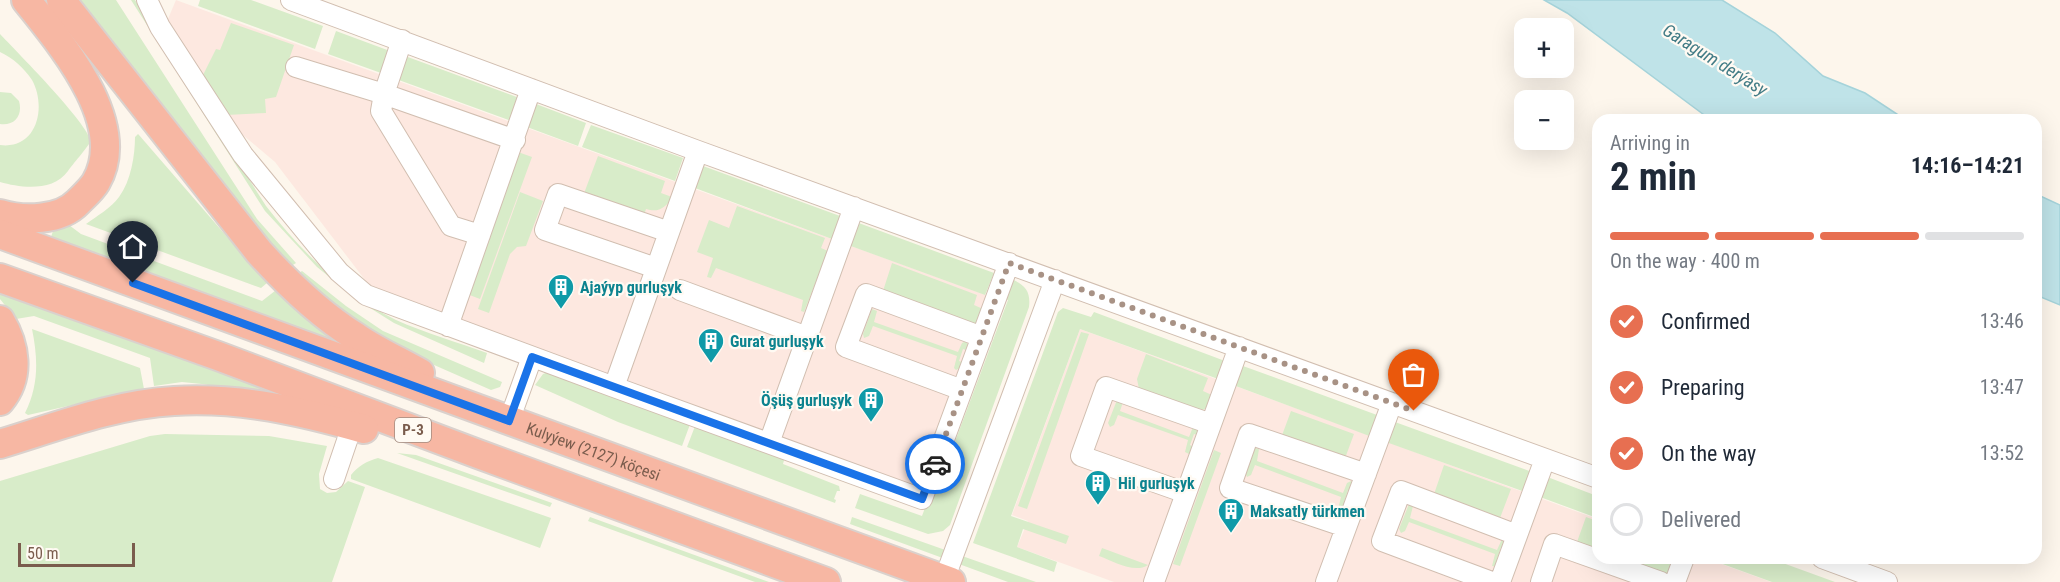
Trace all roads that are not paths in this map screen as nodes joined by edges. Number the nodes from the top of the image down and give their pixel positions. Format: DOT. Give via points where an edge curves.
graph roads {
  1 [pos="26,0"];
  2 [pos="61,0"];
  3 [pos="147,0"];
  4 [pos="291,0"];
  5 [pos="402,40"];
  6 [pos="296,67"];
  7 [pos="531,89"];
  8 [pos="384,94"];
  9 [pos="515,140"];
  10 [pos="698,151"];
  11 [pos="854,207"];
  12 [pos="0,214"];
  13 [pos="669,232"];
  14 [pos="0,234"];
  15 [pos="480,235"];
  16 [pos="1009,263"];
  17 [pos="656,268"];
  18 [pos="0,278"];
  19 [pos="1055,280"];
  20 [pos="680,290"];
  21 [pos="0,320"];
  22 [pos="448,326"];
  23 [pos="807,337"];
  24 [pos="982,337"];
  25 [pos="1239,347"];
  26 [pos="532,357"];
  27 [pos="614,387"];
  28 [pos="962,390"];
  29 [pos="0,401"];
  30 [pos="1392,403"];
  31 [pos="509,421"];
  32 [pos="1211,424"];
  33 [pos="352,426"];
  34 [pos="769,443"];
  35 [pos="0,444"];
  36 [pos="478,454"];
  37 [pos="1545,459"];
  38 [pos="1366,474"];
  39 [pos="1592,476"];
  40 [pos="334,479"];
  41 [pos="1186,493"];
  42 [pos="1346,527"];
  43 [pos="1517,535"];
  44 [pos="1592,558"];
  45 [pos="1610,564"];
  46 [pos="1682,564"];
  47 [pos="1832,564"];
  48 [pos="1850,575"];
  49 [pos="948,581"];
  50 [pos="826,582"];
  51 [pos="1154,582"];
  52 [pos="1326,582"];
  53 [pos="1492,582"];
  54 [pos="1500,582"];
  55 [pos="1541,582"];
  56 [pos="1660,582"];
  57 [pos="1675,582"];
  58 [pos="1887,582"];
  1 -- 12 [label="highway" via="86,81 105,140 104,160 96,182 72,208 42,218 15,219"];
  2 -- 31 [label="highway" via="286,281 356,338"];
  3 -- 22 [label="lane" via="160,27 243,155 339,272 366,295"];
  4 -- 5 [label="lane"];
  5 -- 7 [label="lane"];
  5 -- 8 [label="lane"];
  6 -- 8 [label="lane"];
  7 -- 9 [label="lane"];
  7 -- 10 [label="lane"];
  8 -- 9 [label="lane"];
  8 -- 15 [label="lane" via="381,111 451,226"];
  9 -- 15 [label="lane"];
  10 -- 11 [label="lane"];
  10 -- 13 [label="lane"];
  11 -- 16 [label="lane"];
  11 -- 23 [label="lane"];
  13 -- 17 [label="lane"];
  13 -- 17 [label="lane" via="558,194 546,230"];
  14 -- 31 [label="highway, Kulyýew (2127) köçesi / P-3"];
  15 -- 22 [label="lane"];
  16 -- 19 [label="lane"];
  16 -- 24 [label="lane"];
  17 -- 27 [label="lane"];
  18 -- 36 [label="highway, P-3"];
  19 -- 25 [label="lane"];
  19 -- 49 [label="lane"];
  20 -- 23 [label="lane"];
  21 -- 29 [label="highway" via="9,336 14,368"];
  22 -- 26 [label="lane"];
  23 -- 34 [label="lane"];
  24 -- 28 [label="lane"];
  24 -- 28 [label="lane" via="866,294 846,347"];
  25 -- 30 [label="lane"];
  25 -- 32 [label="lane"];
  26 -- 27 [label="lane"];
  26 -- 31 [label="lane"];
  27 -- 34 [label="lane"];
  28 -- 34 [label="lane" via="922,499"];
  30 -- 37 [label="lane"];
  30 -- 38 [label="lane"];
  31 -- 49 [label="highway, Kulyýew (2127) köçesi / P-3"];
  32 -- 41 [label="lane"];
  32 -- 41 [label="lane" via="1106,387 1088,436 1081,456"];
  33 -- 35 [label="highway" via="249,402 173,401 115,410"];
  33 -- 36 [label="highway"];
  33 -- 40 [label="lane"];
  36 -- 50 [label="highway, P-3"];
  37 -- 39 [label="lane"];
  37 -- 43 [label="lane"];
  38 -- 42 [label="lane"];
  38 -- 42 [label="lane" via="1249,434 1230,488"];
  41 -- 51 [label="lane"];
  42 -- 52 [label="lane"];
  43 -- 53 [label="lane" via="1401,491 1382,541"];
  43 -- 54 [label="lane"];
  44 -- 55 [label="lane" via="1554,544"];
  45 -- 56 [label="lane"];
  46 -- 57 [label="lane"];
  47 -- 48 [label="lane"];
  48 -- 58 [label="lane"];
}
